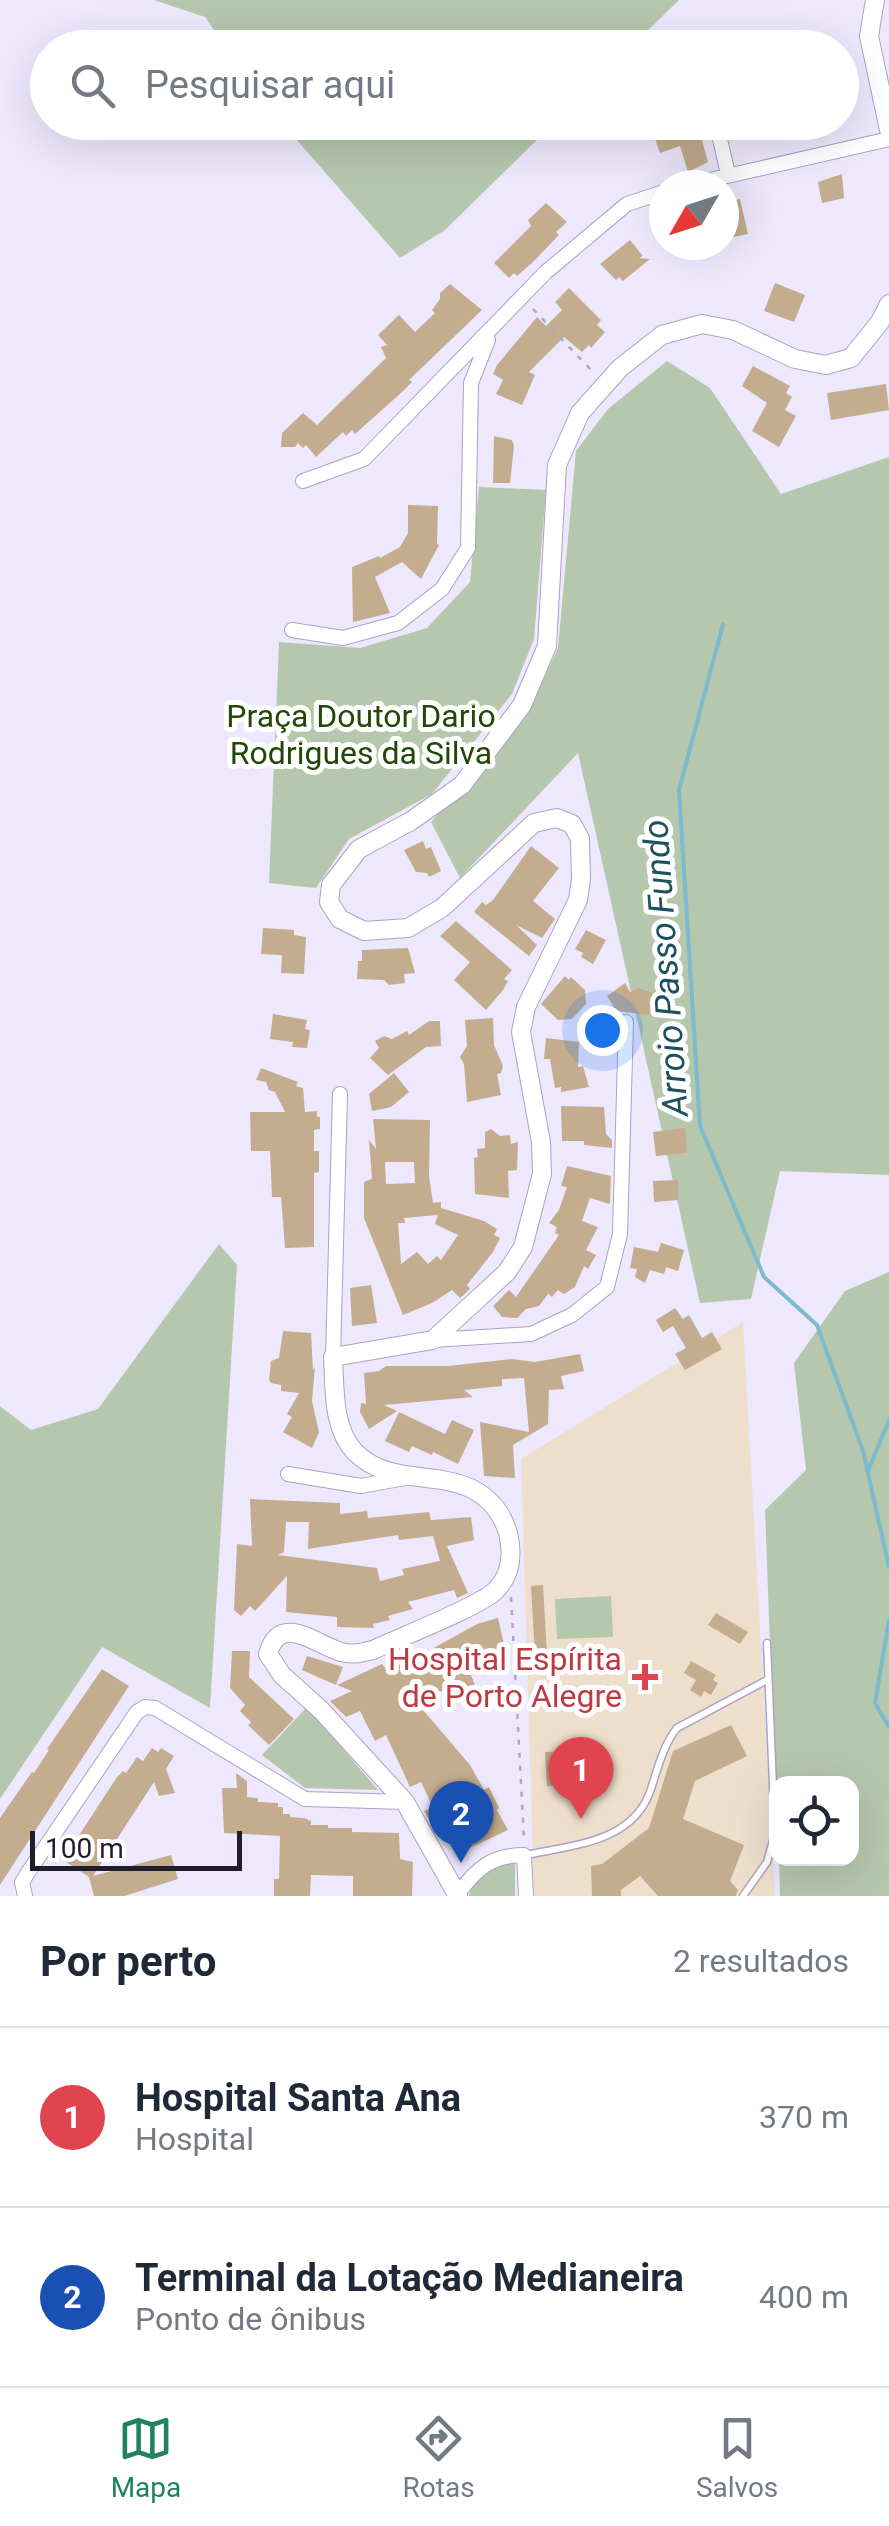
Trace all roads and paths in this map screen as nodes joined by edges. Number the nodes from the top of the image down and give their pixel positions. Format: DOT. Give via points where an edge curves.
graph roads {
  1 [pos="875,0"];
  2 [pos="889,130"];
  3 [pos="889,139"];
  4 [pos="720,140"];
  5 [pos="727,170"];
  6 [pos="739,172"];
  7 [pos="649,197"];
  8 [pos="522,297"];
  9 [pos="889,304"];
  10 [pos="490,332"];
  11 [pos="605,385"];
  12 [pos="303,481"];
  13 [pos="292,630"];
  14 [pos="626,1022"];
  15 [pos="340,1094"];
  16 [pos="433,1340"];
  17 [pos="333,1357"];
  18 [pos="288,1474"];
  19 [pos="406,1478"];
  20 [pos="510,1568"];
  21 [pos="767,1643"];
  22 [pos="768,1680"];
  23 [pos="405,1802"];
  24 [pos="524,1855"];
  25 [pos="26,1896"];
  26 [pos="458,1896"];
  27 [pos="526,1896"];
  28 [pos="744,1896"];
  1 -- 2 [label="street" via="869,36"];
  3 -- 6 [label="street"];
  4 -- 5 [label="street"];
  7 -- 8 [label="street" via="627,204"];
  8 -- 10 [label="street"];
  8 -- 11 [label="path"];
  9 -- 11 [label="street" via="852,358 826,366 702,324 662,335"];
  10 -- 12 [label="street" via="364,459"];
  10 -- 13 [label="street" via="472,384 468,548 442,590 398,623 344,638"];
  11 -- 16 [label="street" via="580,412 557,466 547,646 522,706 462,785 359,849 330,885 329,902 340,919 364,932 408,928 442,908 534,824 557,818 572,824 580,840 578,900 526,1006 521,1032 542,1174 523,1247 507,1272"];
  14 -- 16 [label="street" via="620,1234 608,1287 531,1334"];
  15 -- 17 [label="street"];
  16 -- 17 [label="street"];
  17 -- 19 [label="street" via="340,1427 354,1451"];
  18 -- 19 [label="street" via="361,1486"];
  19 -- 20 [label="street" via="445,1480 490,1500 504,1519"];
  20 -- 23 [label="street" via="493,1594 373,1650 339,1651 286,1631 271,1644 273,1665"];
  20 -- 24 [label="path"];
  21 -- 22 [label="lane"];
  22 -- 24 [label="lane" via="677,1728 645,1806 627,1827"];
  22 -- 28 [label="lane" via="775,1833 767,1862"];
  23 -- 25 [label="street" via="304,1799 145,1706 22,1882"];
  23 -- 26 [label="street"];
  24 -- 26 [label="street" via="486,1862"];
  24 -- 27 [label="street"];
}
